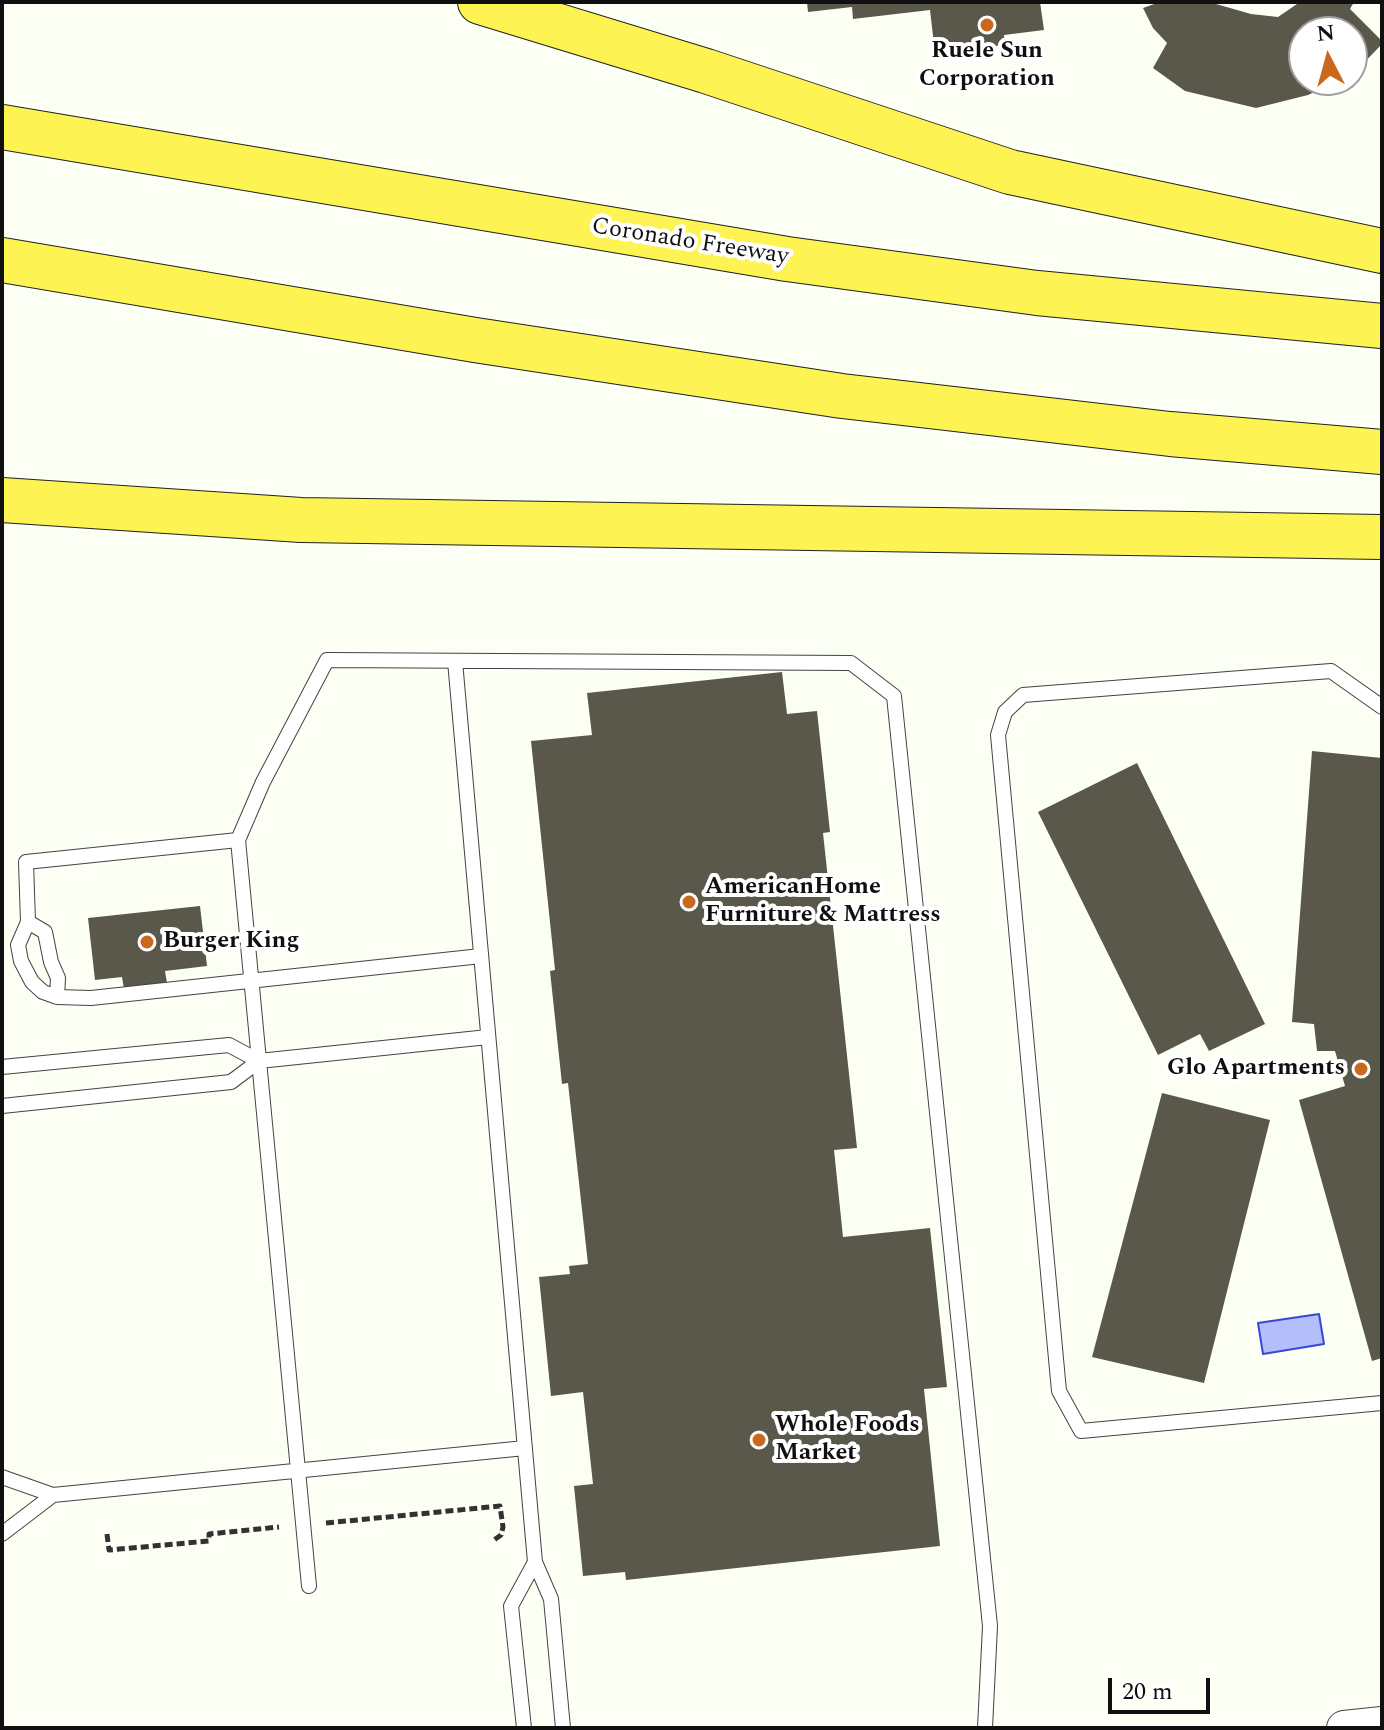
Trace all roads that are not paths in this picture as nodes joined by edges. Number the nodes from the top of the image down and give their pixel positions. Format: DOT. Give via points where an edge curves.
graph roads {
  1 [pos="480,2"];
  2 [pos="2,127"];
  3 [pos="1382,251"];
  4 [pos="2,260"];
  5 [pos="1382,326"];
  6 [pos="1382,452"];
  7 [pos="2,500"];
  8 [pos="1382,537"];
  9 [pos="455,661"];
  10 [pos="1382,707"];
  11 [pos="238,840"];
  12 [pos="28,922"];
  13 [pos="481,956"];
  14 [pos="252,980"];
  15 [pos="57,997"];
  16 [pos="488,1037"];
  17 [pos="259,1061"];
  18 [pos="2,1067"];
  19 [pos="2,1106"];
  20 [pos="1382,1403"];
  21 [pos="525,1448"];
  22 [pos="298,1470"];
  23 [pos="2,1477"];
  24 [pos="53,1495"];
  25 [pos="2,1534"];
  26 [pos="535,1562"];
  27 [pos="309,1586"];
  28 [pos="1382,1724"];
  29 [pos="524,1728"];
  30 [pos="563,1728"];
  31 [pos="985,1728"];
  32 [pos="1344,1728"];
  1 -- 3 [label="highway" via="1010,172"];
  2 -- 5 [label="highway, Coronado Freeway" via="787,259 1051,294"];
  4 -- 6 [label="highway" via="842,396"];
  7 -- 8 [label="highway" via="301,520"];
  9 -- 11 [label="lane" via="327,660"];
  9 -- 13 [label="lane"];
  9 -- 31 [label="lane" via="851,663 894,696 990,1626"];
  10 -- 20 [label="lane" via="1331,671 1023,695 1005,712 998,735 1059,1391 1081,1431"];
  11 -- 12 [label="lane" via="26,862"];
  11 -- 14 [label="lane"];
  12 -- 15 [label="lane" via="45,932 58,978"];
  12 -- 15 [label="lane" via="18,945 21,961 32,982"];
  13 -- 14 [label="lane"];
  13 -- 16 [label="lane"];
  14 -- 15 [label="lane"];
  14 -- 17 [label="lane"];
  16 -- 17 [label="lane"];
  16 -- 21 [label="lane"];
  17 -- 18 [label="lane" via="229,1045"];
  17 -- 19 [label="lane" via="231,1082"];
  17 -- 22 [label="lane"];
  21 -- 22 [label="lane"];
  21 -- 26 [label="lane"];
  22 -- 24 [label="lane"];
  22 -- 27 [label="lane"];
  23 -- 24 [label="lane"];
  24 -- 25 [label="lane"];
  26 -- 29 [label="lane" via="511,1606"];
  26 -- 30 [label="lane" via="551,1599"];
  28 -- 32 [label="street"];
}
